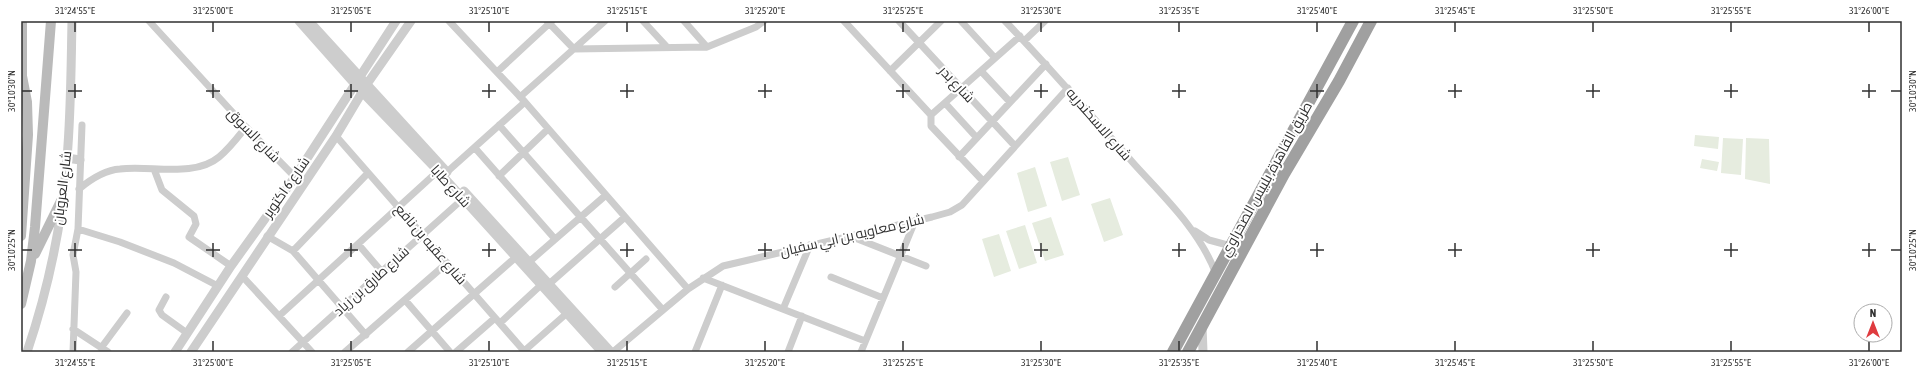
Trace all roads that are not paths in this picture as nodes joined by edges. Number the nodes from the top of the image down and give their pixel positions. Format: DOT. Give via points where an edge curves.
graph roads {
  1 [pos="22,21"];
  2 [pos="50,21"];
  3 [pos="72,21"];
  4 [pos="149,21"];
  5 [pos="299,21"];
  6 [pos="309,21"];
  7 [pos="396,21"];
  8 [pos="411,21"];
  9 [pos="605,21"];
  10 [pos="643,21"];
  11 [pos="684,21"];
  12 [pos="751,21"];
  13 [pos="764,21"];
  14 [pos="844,21"];
  15 [pos="899,21"];
  16 [pos="941,21"];
  17 [pos="961,21"];
  18 [pos="1005,21"];
  19 [pos="1353,21"];
  20 [pos="1370,21"];
  21 [pos="451,22"];
  22 [pos="550,22"];
  23 [pos="1041,22"];
  24 [pos="756,27"];
  25 [pos="1022,39"];
  26 [pos="919,42"];
  27 [pos="667,47"];
  28 [pos="707,47"];
  29 [pos="574,49"];
  30 [pos="995,58"];
  31 [pos="1046,64"];
  32 [pos="981,70"];
  33 [pos="890,71"];
  34 [pos="497,72"];
  35 [pos="1324,73"];
  36 [pos="21,79"];
  37 [pos="357,80"];
  38 [pos="1339,81"];
  39 [pos="365,88"];
  40 [pos="961,88"];
  41 [pos="1068,88"];
  42 [pos="1311,97"];
  43 [pos="523,100"];
  44 [pos="1010,102"];
  45 [pos="945,103"];
  46 [pos="1324,106"];
  47 [pos="931,115"];
  48 [pos="992,122"];
  49 [pos="82,125"];
  50 [pos="499,125"];
  51 [pos="246,127"];
  52 [pos="548,129"];
  53 [pos="336,136"];
  54 [pos="977,138"];
  55 [pos="1015,146"];
  56 [pos="475,148"];
  57 [pos="524,153"];
  58 [pos="959,156"];
  59 [pos="67,158"];
  60 [pos="80,160"];
  61 [pos="154,168"];
  62 [pos="438,171"];
  63 [pos="447,172"];
  64 [pos="368,173"];
  65 [pos="499,176"];
  66 [pos="295,177"];
  67 [pos="983,181"];
  68 [pos="79,189"];
  69 [pos="606,195"];
  70 [pos="465,197"];
  71 [pos="279,198"];
  72 [pos="62,199"];
  73 [pos="289,206"];
  74 [pos="398,207"];
  75 [pos="581,217"];
  76 [pos="624,217"];
  77 [pos="915,221"];
  78 [pos="1191,228"];
  79 [pos="78,229"];
  80 [pos="423,235"];
  81 [pos="21,236"];
  82 [pos="267,236"];
  83 [pos="850,236"];
  84 [pos="555,239"];
  85 [pos="600,239"];
  86 [pos="358,244"];
  87 [pos="810,245"];
  88 [pos="1231,246"];
  89 [pos="293,252"];
  90 [pos="901,256"];
  91 [pos="516,257"];
  92 [pos="646,259"];
  93 [pos="31,261"];
  94 [pos="528,262"];
  95 [pos="447,263"];
  96 [pos="231,266"];
  97 [pos="926,266"];
  98 [pos="382,272"];
  99 [pos="630,273"];
  100 [pos="1216,274"];
  101 [pos="242,276"];
  102 [pos="831,277"];
  103 [pos="703,278"];
  104 [pos="318,280"];
  105 [pos="545,285"];
  106 [pos="722,285"];
  107 [pos="218,286"];
  108 [pos="616,287"];
  109 [pos="688,289"];
  110 [pos="474,294"];
  111 [pos="166,297"];
  112 [pos="883,298"];
  113 [pos="405,300"];
  114 [pos="21,304"];
  115 [pos="342,308"];
  116 [pos="783,309"];
  117 [pos="663,310"];
  118 [pos="127,313"];
  119 [pos="566,314"];
  120 [pos="279,316"];
  121 [pos="802,316"];
  122 [pos="498,320"];
  123 [pos="1202,326"];
  124 [pos="73,329"];
  125 [pos="432,331"];
  126 [pos="187,333"];
  127 [pos="366,335"];
  128 [pos="865,341"];
  129 [pos="303,342"];
  130 [pos="101,348"];
  131 [pos="458,351"];
  132 [pos="27,352"];
  133 [pos="73,352"];
  134 [pos="108,352"];
  135 [pos="175,352"];
  136 [pos="191,352"];
  137 [pos="292,352"];
  138 [pos="312,352"];
  139 [pos="345,352"];
  140 [pos="408,352"];
  141 [pos="450,352"];
  142 [pos="524,352"];
  143 [pos="602,352"];
  144 [pos="612,352"];
  145 [pos="695,352"];
  146 [pos="788,352"];
  147 [pos="861,352"];
  148 [pos="1173,352"];
  149 [pos="1188,352"];
  150 [pos="1203,352"];
  1 -- 36 [label="main road"];
  2 -- 93 [label="main road"];
  3 -- 59 [label="street, شارع العروبان"];
  4 -- 51 [label="street, شارع السوق"];
  5 -- 37 [label="street, شارع طابا"];
  6 -- 37 [label="street, شارع طابا"];
  7 -- 37 [label="street, شارع 6 اكتوبر"];
  8 -- 39 [label="street, شارع 6 اكتوبر"];
  9 -- 29 [label="street"];
  10 -- 27 [label="street"];
  11 -- 28 [label="street"];
  12 -- 24 [label="street"];
  13 -- 24 [label="street"];
  14 -- 33 [label="street"];
  15 -- 26 [label="street, شارع بدر"];
  16 -- 26 [label="street"];
  17 -- 30 [label="street"];
  18 -- 25 [label="street, شارع الاسكندريه"];
  19 -- 35 [label="highway, طريق القاهرة, بلبيس الصحراوي"];
  20 -- 38 [label="highway, طريق القاهرة, بلبيس الصحراوي"];
  21 -- 34 [label="street"];
  22 -- 29 [label="street"];
  22 -- 34 [label="street"];
  23 -- 25 [label="street"];
  24 -- 28 [label="street"];
  25 -- 30 [label="street"];
  25 -- 31 [label="street, شارع الاسكندريه"];
  26 -- 33 [label="street"];
  26 -- 40 [label="street, شارع بدر"];
  27 -- 28 [label="street"];
  27 -- 29 [label="street"];
  29 -- 43 [label="street"];
  30 -- 32 [label="street"];
  31 -- 41 [label="street, شارع الاسكندريه"];
  31 -- 44 [label="street"];
  32 -- 40 [label="street"];
  32 -- 44 [label="street"];
  33 -- 47 [label="street"];
  34 -- 43 [label="street"];
  35 -- 38 [label="highway" via="1327,80 1335,83"];
  35 -- 42 [label="highway, طريق القاهرة, بلبيس الصحراوي"];
  36 -- 81 [label="main road" via="27,102 28,135"];
  37 -- 39 [label="street, شارع طابا"];
  37 -- 66 [label="street, شارع 6 اكتوبر"];
  38 -- 46 [label="highway, طريق القاهرة, بلبيس الصحراوي"];
  39 -- 53 [label="street, شارع 6 اكتوبر"];
  39 -- 62 [label="street, شارع طابا"];
  39 -- 63 [label="street, شارع طابا"];
  40 -- 45 [label="street"];
  40 -- 48 [label="street, شارع بدر"];
  41 -- 55 [label="street, شارع معاويه بن ابي سفيان"];
  41 -- 78 [label="street, شارع الاسكندريه"];
  42 -- 46 [label="highway" via="1321,100"];
  42 -- 88 [label="highway, طريق القاهرة, بلبيس الصحراوي"];
  43 -- 50 [label="street"];
  43 -- 52 [label="street"];
  44 -- 48 [label="street"];
  45 -- 47 [label="street"];
  45 -- 54 [label="street"];
  46 -- 123 [label="highway, طريق القاهرة, بلبيس الصحراوي" via="1284,174"];
  47 -- 58 [label="street" via="931,126"];
  48 -- 54 [label="street"];
  48 -- 55 [label="street, شارع بدر"];
  49 -- 60 [label="street"];
  50 -- 56 [label="street"];
  50 -- 57 [label="street"];
  51 -- 61 [label="street" via="219,157 209,163 185,169"];
  51 -- 66 [label="street, شارع السوق"];
  52 -- 57 [label="street"];
  52 -- 69 [label="street"];
  53 -- 64 [label="street, شارع عقبه بن نافع"];
  53 -- 73 [label="street, شارع 6 اكتوبر"];
  54 -- 58 [label="street"];
  55 -- 67 [label="street, شارع معاويه بن ابي سفيان"];
  56 -- 63 [label="street"];
  56 -- 65 [label="street"];
  57 -- 65 [label="street"];
  57 -- 75 [label="street"];
  58 -- 67 [label="street"];
  59 -- 60 [label="street"];
  59 -- 72 [label="street, شارع العروبان"];
  60 -- 68 [label="street"];
  61 -- 68 [label="street" via="113,170 92,179"];
  61 -- 96 [label="street" via="162,190 194,216 196,224 189,237"];
  62 -- 70 [label="street, شارع طابا"];
  62 -- 74 [label="street"];
  63 -- 70 [label="street, شارع طابا"];
  64 -- 74 [label="street, شارع عقبه بن نافع"];
  64 -- 89 [label="street"];
  65 -- 84 [label="street"];
  66 -- 71 [label="street, شارع 6 اكتوبر"];
  67 -- 77 [label="street, شارع معاويه بن ابي سفيان" via="962,206 950,212"];
  68 -- 79 [label="street"];
  69 -- 75 [label="street"];
  69 -- 76 [label="street"];
  70 -- 80 [label="street, شارع طارق بن زياد"];
  70 -- 91 [label="street, شارع طابا"];
  70 -- 94 [label="street, شارع طابا"];
  71 -- 73 [label="street"];
  71 -- 96 [label="street, شارع 6 اكتوبر"];
  72 -- 93 [label="main road"];
  72 -- 132 [label="street, شارع العروبان" via="47,281"];
  73 -- 82 [label="street, شارع 6 اكتوبر"];
  74 -- 80 [label="street, شارع عقبه بن نافع"];
  74 -- 86 [label="street"];
  75 -- 84 [label="street"];
  75 -- 85 [label="street"];
  76 -- 85 [label="street"];
  76 -- 109 [label="street"];
  77 -- 83 [label="street, شارع معاويه بن ابي سفيان"];
  77 -- 90 [label="street"];
  78 -- 88 [label="street, شارع الاسكندريه" via="1209,240"];
  78 -- 100 [label="street, شارع الاسكندريه" via="1210,258"];
  79 -- 107 [label="street" via="174,263"];
  79 -- 124 [label="street" via="73,255 76,272"];
  80 -- 95 [label="street, شارع عقبه بن نافع"];
  80 -- 98 [label="street, شارع طارق بن زياد"];
  82 -- 89 [label="street"];
  82 -- 101 [label="street, شارع 6 اكتوبر"];
  83 -- 87 [label="street, شارع معاويه بن ابي سفيان"];
  83 -- 90 [label="street"];
  84 -- 94 [label="street"];
  85 -- 99 [label="street"];
  85 -- 105 [label="street"];
  86 -- 98 [label="street"];
  86 -- 104 [label="street"];
  87 -- 103 [label="street, شارع معاويه بن ابي سفيان" via="723,266"];
  87 -- 116 [label="street"];
  88 -- 100 [label="highway, طريق القاهرة, بلبيس الصحراوي"];
  89 -- 104 [label="street"];
  90 -- 97 [label="street"];
  90 -- 112 [label="street"];
  91 -- 105 [label="street, شارع طابا"];
  91 -- 110 [label="street"];
  92 -- 99 [label="street"];
  93 -- 114 [label="main road"];
  94 -- 105 [label="street, شارع طابا"];
  95 -- 110 [label="street, شارع عقبه بن نافع"];
  95 -- 113 [label="street"];
  96 -- 107 [label="street, شارع 6 اكتوبر"];
  98 -- 115 [label="street, شارع طارق بن زياد"];
  99 -- 108 [label="street"];
  99 -- 117 [label="street"];
  100 -- 148 [label="highway, طريق القاهرة, بلبيس الصحراوي"];
  101 -- 120 [label="street"];
  101 -- 136 [label="street, شارع 6 اكتوبر"];
  102 -- 112 [label="street"];
  103 -- 106 [label="street"];
  103 -- 109 [label="street, شارع معاويه بن ابي سفيان"];
  104 -- 115 [label="street"];
  104 -- 120 [label="street"];
  105 -- 119 [label="street, شارع طابا"];
  105 -- 122 [label="street"];
  105 -- 144 [label="street, شارع طابا"];
  106 -- 116 [label="street"];
  106 -- 145 [label="street"];
  107 -- 126 [label="street, شارع 6 اكتوبر"];
  109 -- 117 [label="street, شارع معاويه بن ابي سفيان"];
  110 -- 122 [label="street, شارع عقبه بن نافع"];
  110 -- 125 [label="street"];
  111 -- 126 [label="street" via="159,310 162,316"];
  112 -- 128 [label="street"];
  113 -- 125 [label="street"];
  113 -- 127 [label="street"];
  115 -- 127 [label="street"];
  115 -- 129 [label="street, شارع طارق بن زياد"];
  116 -- 121 [label="street"];
  117 -- 144 [label="street, شارع معاويه بن ابي سفيان"];
  118 -- 130 [label="street"];
  119 -- 142 [label="street"];
  119 -- 143 [label="street, شارع طابا"];
  120 -- 129 [label="street"];
  121 -- 128 [label="street"];
  121 -- 146 [label="street"];
  122 -- 131 [label="street"];
  122 -- 142 [label="street, شارع عقبه بن نافع"];
  123 -- 149 [label="highway, طريق القاهرة, بلبيس الصحراوي"];
  123 -- 150 [label="street"];
  124 -- 130 [label="street"];
  124 -- 133 [label="street"];
  125 -- 140 [label="street"];
  125 -- 141 [label="street"];
  126 -- 135 [label="street, شارع 6 اكتوبر"];
  127 -- 139 [label="street"];
  128 -- 147 [label="street"];
  129 -- 137 [label="street, شارع طارق بن زياد"];
  129 -- 138 [label="street"];
  130 -- 134 [label="street"];
}
